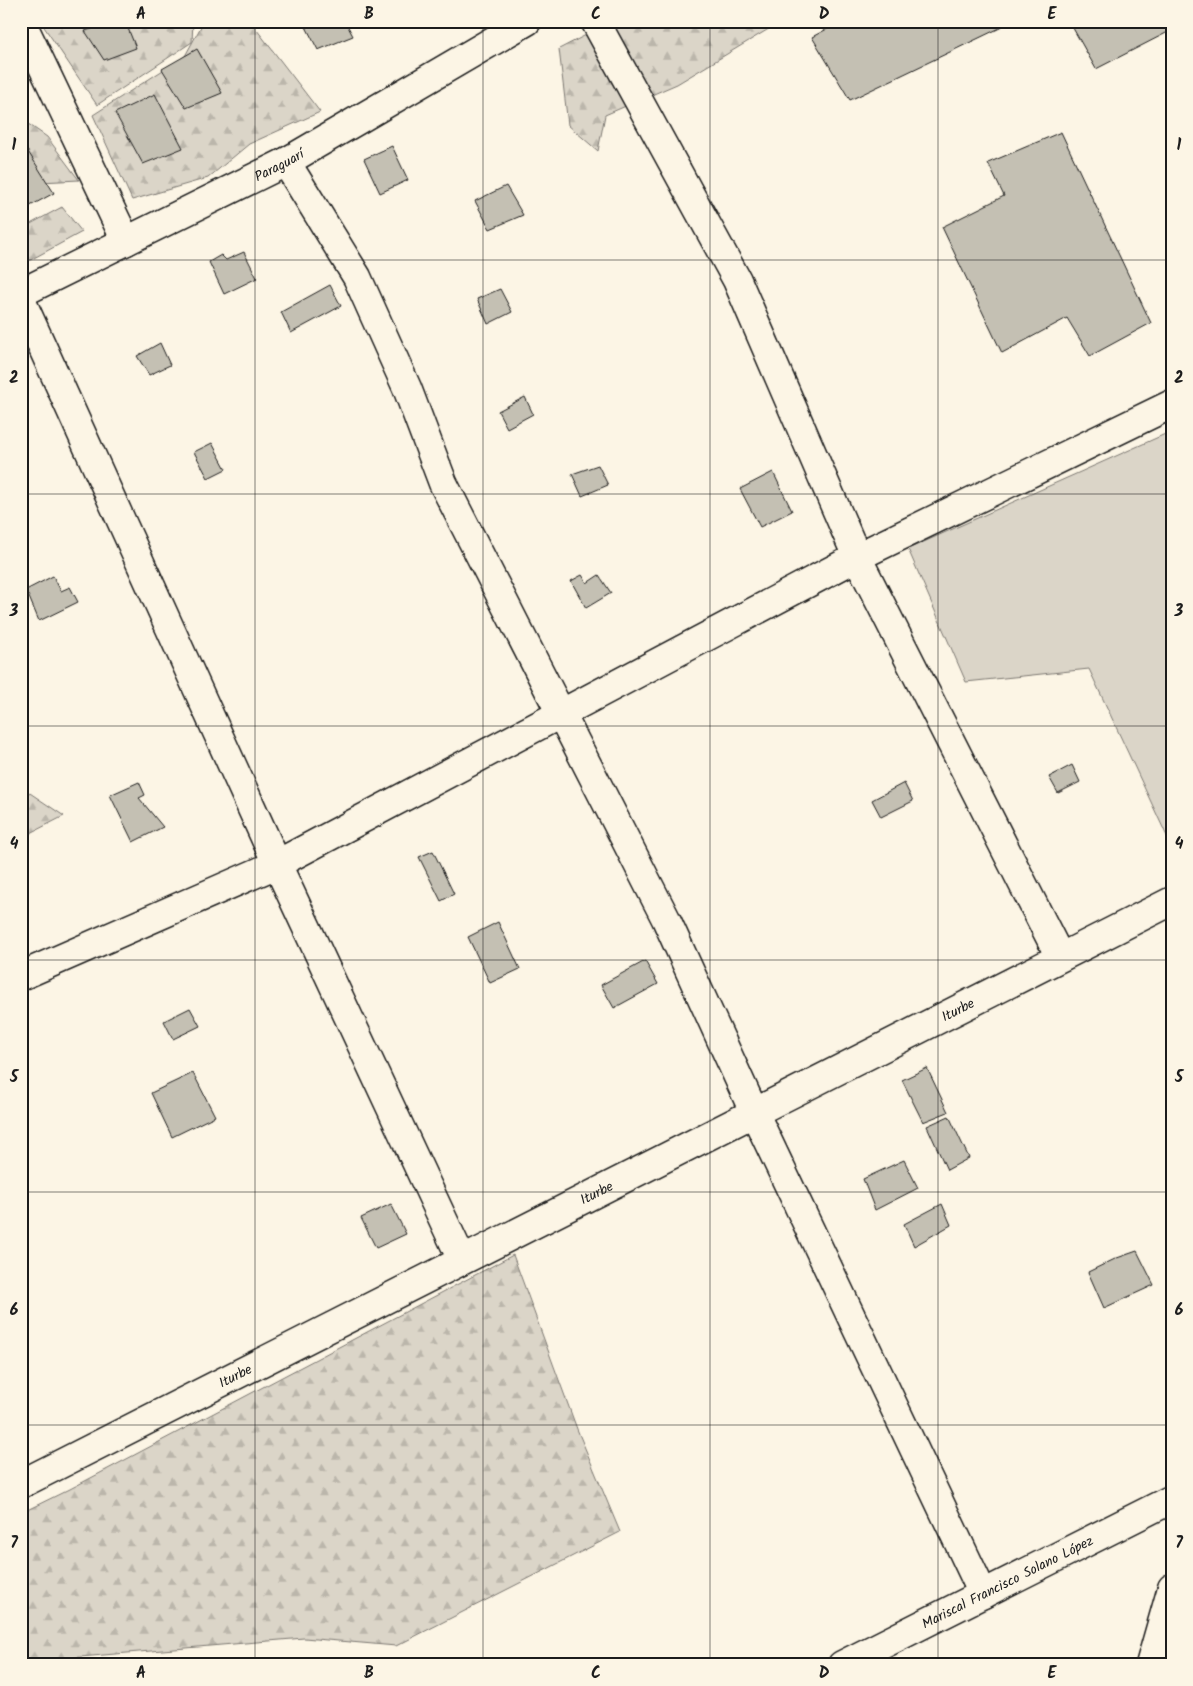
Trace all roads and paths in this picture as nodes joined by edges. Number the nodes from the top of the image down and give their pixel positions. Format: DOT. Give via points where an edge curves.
graph roads {
  1 [pos="21,21"];
  2 [pos="527,21"];
  3 [pos="595,21"];
  4 [pos="286,162"];
  5 [pos="126,241"];
  6 [pos="21,293"];
  7 [pos="21,300"];
  8 [pos="1172,404"];
  9 [pos="857,557"];
  10 [pos="562,712"];
  11 [pos="277,864"];
  12 [pos="1172,901"];
  13 [pos="1060,957"];
  14 [pos="21,976"];
  15 [pos="754,1112"];
  16 [pos="462,1260"];
  17 [pos="21,1484"];
  18 [pos="1172,1499"];
  19 [pos="1172,1588"];
  20 [pos="983,1594"];
  21 [pos="842,1665"];
  22 [pos="1150,1665"];
  1 -- 5 [label="street"];
  2 -- 4 [label="street, Paraguarí"];
  3 -- 9 [label="street" via="737,280"];
  4 -- 5 [label="street, Paraguarí"];
  4 -- 10 [label="street" via="357,277 407,388 443,483"];
  5 -- 6 [label="street, Paraguarí"];
  7 -- 11 [label="street"];
  8 -- 9 [label="street"];
  9 -- 10 [label="street"];
  9 -- 13 [label="street"];
  10 -- 11 [label="street"];
  10 -- 15 [label="street" via="666,919"];
  11 -- 14 [label="street"];
  11 -- 16 [label="street"];
  12 -- 13 [label="street, Iturbe"];
  13 -- 15 [label="street, Iturbe"];
  15 -- 16 [label="street, Iturbe"];
  15 -- 20 [label="street"];
  16 -- 17 [label="street, Iturbe"];
  18 -- 20 [label="street, Mariscal Francisco Solano López"];
  19 -- 22 [label="street"];
  20 -- 21 [label="street, Mariscal Francisco Solano López"];
}
